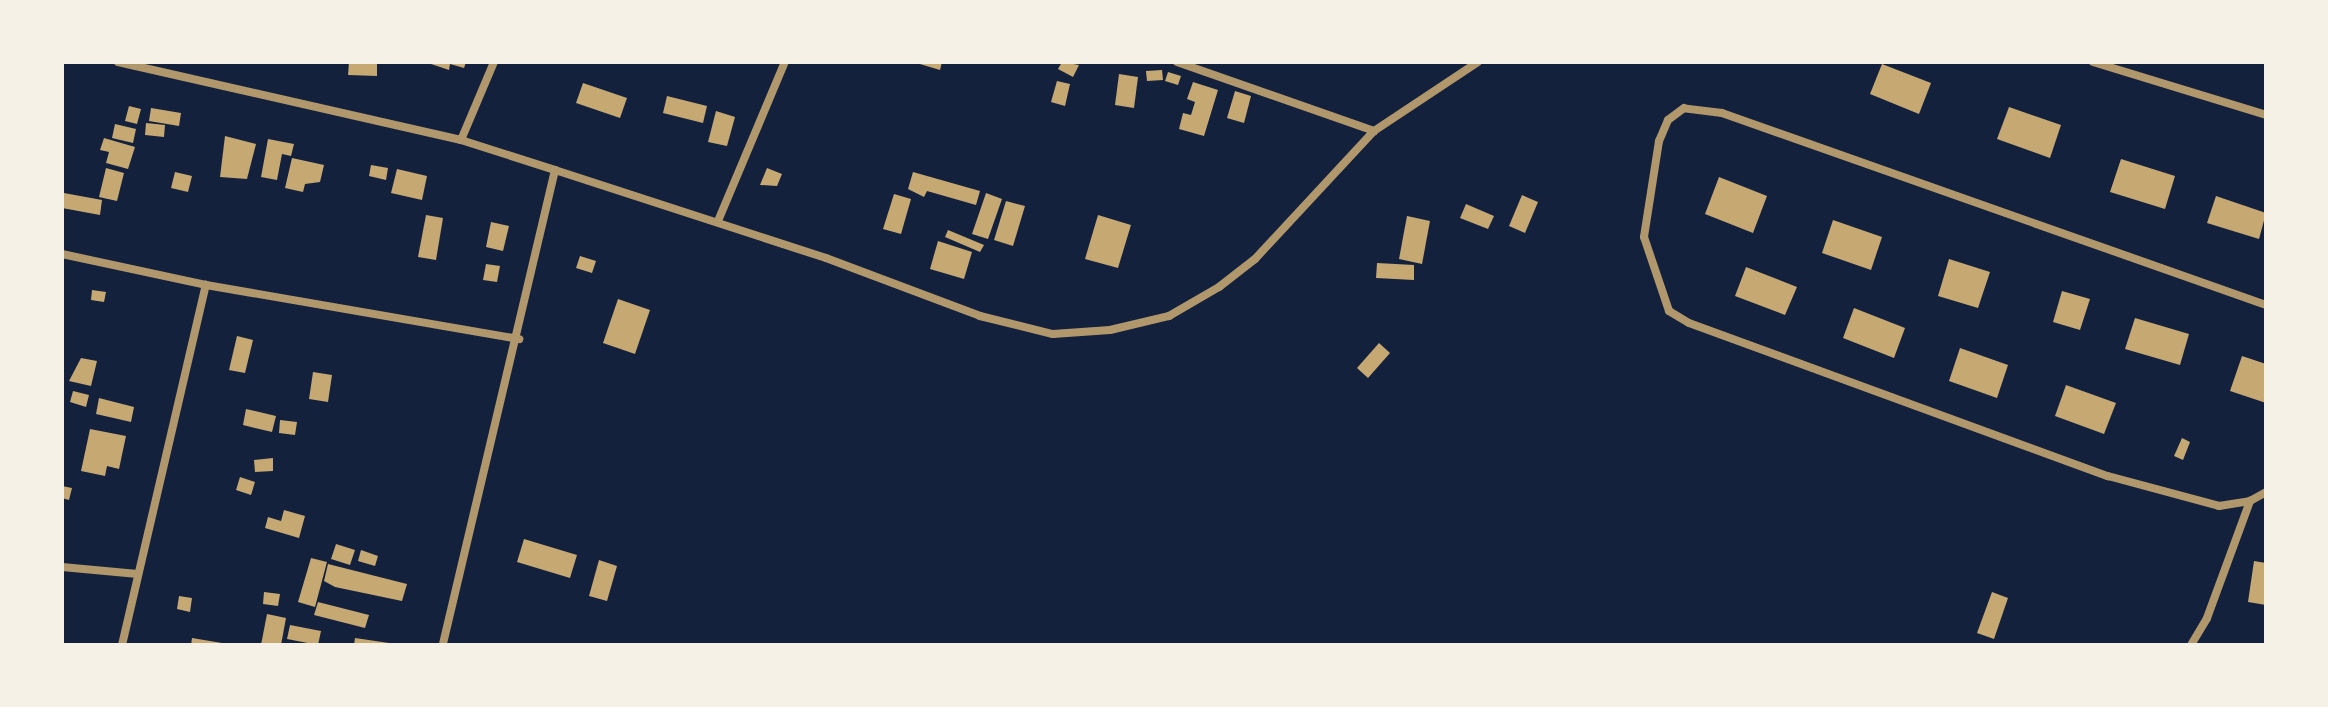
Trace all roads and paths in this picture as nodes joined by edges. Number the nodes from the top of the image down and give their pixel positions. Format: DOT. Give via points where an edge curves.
graph roads {
  1 [pos="118,62"];
  2 [pos="494,62"];
  3 [pos="785,62"];
  4 [pos="1177,62"];
  5 [pos="1478,62"];
  6 [pos="2093,62"];
  7 [pos="2266,115"];
  8 [pos="1374,131"];
  9 [pos="461,140"];
  10 [pos="555,170"];
  11 [pos="718,221"];
  12 [pos="62,254"];
  13 [pos="206,285"];
  14 [pos="2266,305"];
  15 [pos="519,339"];
  16 [pos="2266,492"];
  17 [pos="2250,501"];
  18 [pos="62,567"];
  19 [pos="138,574"];
  20 [pos="122,645"];
  21 [pos="443,645"];
  22 [pos="2191,645"];
  1 -- 9 [label="street"];
  2 -- 9 [label="street"];
  3 -- 11 [label="street"];
  4 -- 8 [label="street"];
  5 -- 8 [label="street"];
  6 -- 7 [label="street"];
  8 -- 11 [label="street" via="1255,259 1219,287 1169,316 1110,330 1053,334 980,316"];
  9 -- 10 [label="street"];
  10 -- 11 [label="street"];
  10 -- 15 [label="street"];
  12 -- 13 [label="street"];
  13 -- 15 [label="street"];
  13 -- 19 [label="street"];
  14 -- 17 [label="street" via="1722,113 1684,108 1668,120 1659,141 1644,237 1669,311 2108,476 2219,506"];
  15 -- 21 [label="street"];
  16 -- 17 [label="street"];
  17 -- 22 [label="street" via="2207,618"];
  18 -- 19 [label="street"];
  19 -- 20 [label="street"];
}
